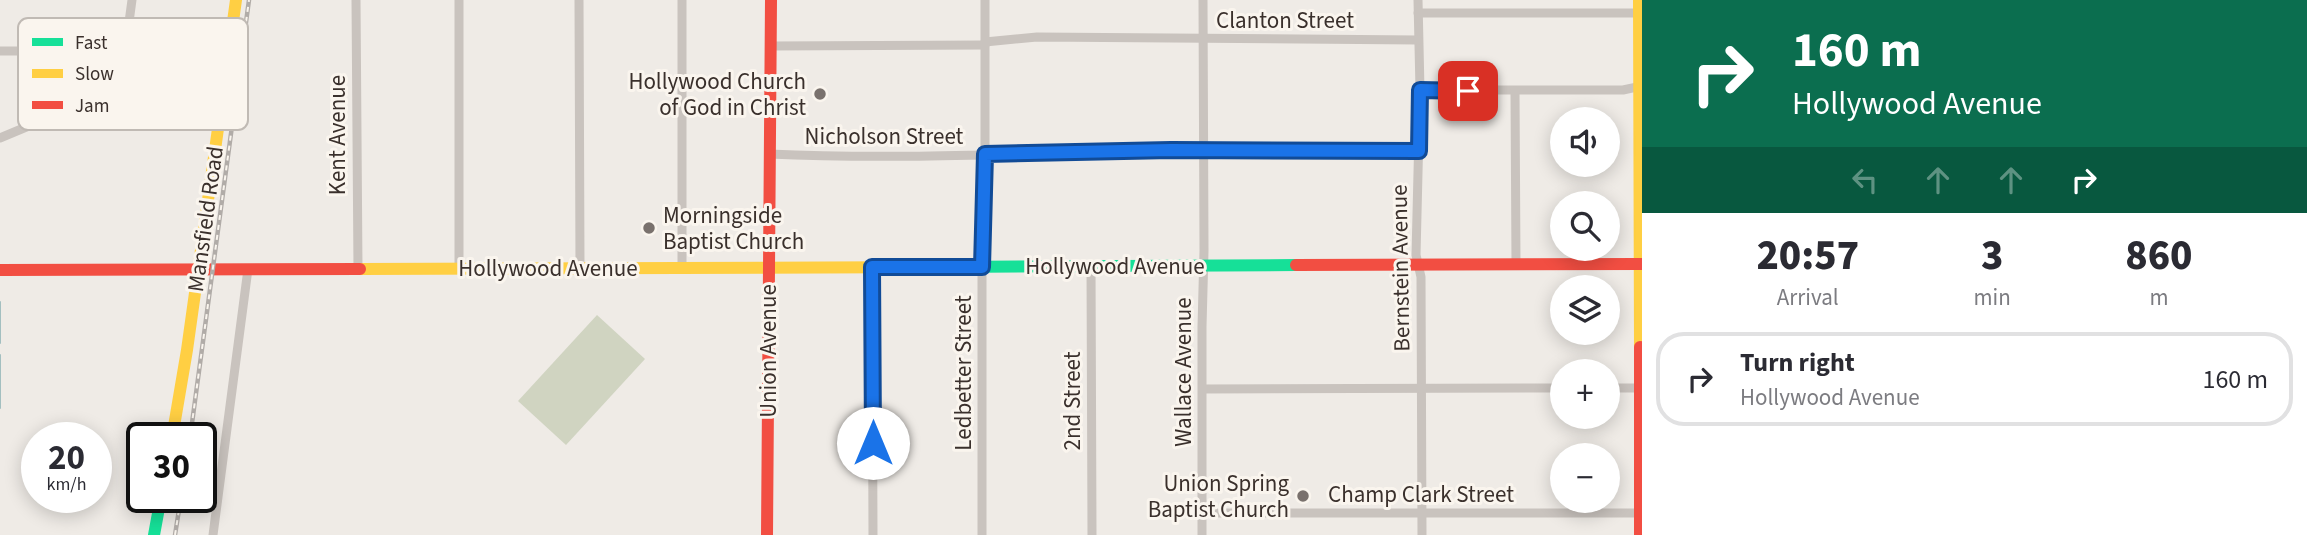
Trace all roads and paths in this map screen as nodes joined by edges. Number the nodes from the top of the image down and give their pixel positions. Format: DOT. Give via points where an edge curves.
graph roads {
  1 [pos="132,0"];
  2 [pos="236,0"];
  3 [pos="356,0"];
  4 [pos="459,0"];
  5 [pos="579,0"];
  6 [pos="682,0"];
  7 [pos="771,0"];
  8 [pos="985,0"];
  9 [pos="1203,0"];
  10 [pos="1418,0"];
  11 [pos="1639,6"];
  12 [pos="1418,13"];
  13 [pos="130,18"];
  14 [pos="233,18"];
  15 [pos="1203,40"];
  16 [pos="1418,40"];
  17 [pos="985,44"];
  18 [pos="771,46"];
  19 [pos="0,51"];
  20 [pos="18,51"];
  21 [pos="1640,86"];
  22 [pos="1420,90"];
  23 [pos="1515,91"];
  24 [pos="19,130"];
  25 [pos="218,130"];
  26 [pos="0,138"];
  27 [pos="1419,151"];
  28 [pos="1204,152"];
  29 [pos="769,154"];
  30 [pos="985,154"];
  31 [pos="1641,190"];
  32 [pos="1516,264"];
  33 [pos="1641,264"];
  34 [pos="1417,265"];
  35 [pos="1091,266"];
  36 [pos="1204,266"];
  37 [pos="872,267"];
  38 [pos="982,267"];
  39 [pos="580,268"];
  40 [pos="682,268"];
  41 [pos="768,268"];
  42 [pos="198,269"];
  43 [pos="248,269"];
  44 [pos="358,269"];
  45 [pos="459,269"];
  46 [pos="0,270"];
  47 [pos="1641,374"];
  48 [pos="1550,388"];
  49 [pos="1620,388"];
  50 [pos="1640,388"];
  51 [pos="1203,389"];
  52 [pos="1421,389"];
  53 [pos="174,422"];
  54 [pos="1641,484"];
  55 [pos="158,513"];
  56 [pos="1202,513"];
  57 [pos="1421,513"];
  58 [pos="1640,513"];
  59 [pos="154,535"];
  60 [pos="213,535"];
  61 [pos="767,535"];
  62 [pos="873,535"];
  63 [pos="982,535"];
  64 [pos="1091,535"];
  65 [pos="1202,535"];
  66 [pos="1422,535"];
  67 [pos="1640,535"];
  1 -- 13 [label="street"];
  2 -- 14 [label="main road, Mansfield Road"];
  3 -- 44 [label="street, Kent Avenue"];
  4 -- 45 [label="street"];
  5 -- 39 [label="street"];
  6 -- 40 [label="street"];
  7 -- 18 [label="main road, Union Avenue"];
  8 -- 17 [label="street, Ledbetter Street"];
  9 -- 15 [label="street, Wallace Avenue"];
  10 -- 12 [label="street, Bernstein Avenue"];
  11 -- 12 [label="street"];
  11 -- 21 [label="main road"];
  12 -- 16 [label="street, Bernstein Avenue"];
  15 -- 16 [label="street, Clanton Street"];
  15 -- 17 [label="street, Clanton Street" via="1020,37"];
  15 -- 28 [label="street, Wallace Avenue"];
  16 -- 22 [label="street, Bernstein Avenue"];
  17 -- 18 [label="street, Clanton Street"];
  17 -- 30 [label="street, Ledbetter Street"];
  18 -- 29 [label="main road, Union Avenue"];
  19 -- 20 [label="street"];
  21 -- 23 [label="street"];
  21 -- 31 [label="main road"];
  22 -- 23 [label="street"];
  22 -- 27 [label="street, Bernstein Avenue"];
  23 -- 32 [label="street"];
  24 -- 26 [label="street"];
  25 -- 42 [label="main road, Mansfield Road"];
  27 -- 28 [label="street, Nicholson Street"];
  27 -- 34 [label="street, Bernstein Avenue"];
  28 -- 30 [label="street, Nicholson Street"];
  28 -- 36 [label="street, Wallace Avenue"];
  29 -- 30 [label="street, Nicholson Street"];
  29 -- 41 [label="main road, Union Avenue"];
  30 -- 38 [label="street, Ledbetter Street"];
  31 -- 33 [label="main road"];
  32 -- 33 [label="main road, Hollywood Avenue"];
  32 -- 34 [label="main road, Hollywood Avenue"];
  33 -- 47 [label="main road"];
  34 -- 36 [label="main road, Hollywood Avenue"];
  34 -- 52 [label="street, Bernstein Avenue" via="1421,277"];
  35 -- 36 [label="main road, Hollywood Avenue"];
  35 -- 38 [label="main road, Hollywood Avenue"];
  35 -- 64 [label="street, 2nd Street"];
  36 -- 51 [label="street, Wallace Avenue"];
  37 -- 38 [label="main road, Hollywood Avenue"];
  37 -- 41 [label="main road, Hollywood Avenue"];
  37 -- 62 [label="street"];
  38 -- 63 [label="street, Ledbetter Street"];
  39 -- 40 [label="main road, Hollywood Avenue"];
  39 -- 45 [label="main road, Hollywood Avenue"];
  40 -- 41 [label="main road, Hollywood Avenue"];
  41 -- 61 [label="main road, Union Avenue"];
  42 -- 43 [label="main road, Hollywood Avenue"];
  42 -- 46 [label="main road, Hollywood Avenue"];
  42 -- 53 [label="main road, Mansfield Road"];
  43 -- 44 [label="main road, Hollywood Avenue"];
  43 -- 60 [label="street"];
  44 -- 45 [label="main road, Hollywood Avenue"];
  47 -- 50 [label="main road"];
  48 -- 52 [label="street"];
  49 -- 50 [label="street"];
  50 -- 54 [label="main road"];
  51 -- 52 [label="street"];
  51 -- 56 [label="street, Wallace Avenue"];
  52 -- 57 [label="street, Bernstein Avenue"];
  54 -- 58 [label="main road"];
  55 -- 59 [label="main road"];
  56 -- 57 [label="street, Champ Clark Street"];
  56 -- 65 [label="street, Wallace Avenue"];
  57 -- 58 [label="street, Champ Clark Street"];
  57 -- 66 [label="street, Bernstein Avenue"];
  58 -- 67 [label="main road"];
}
